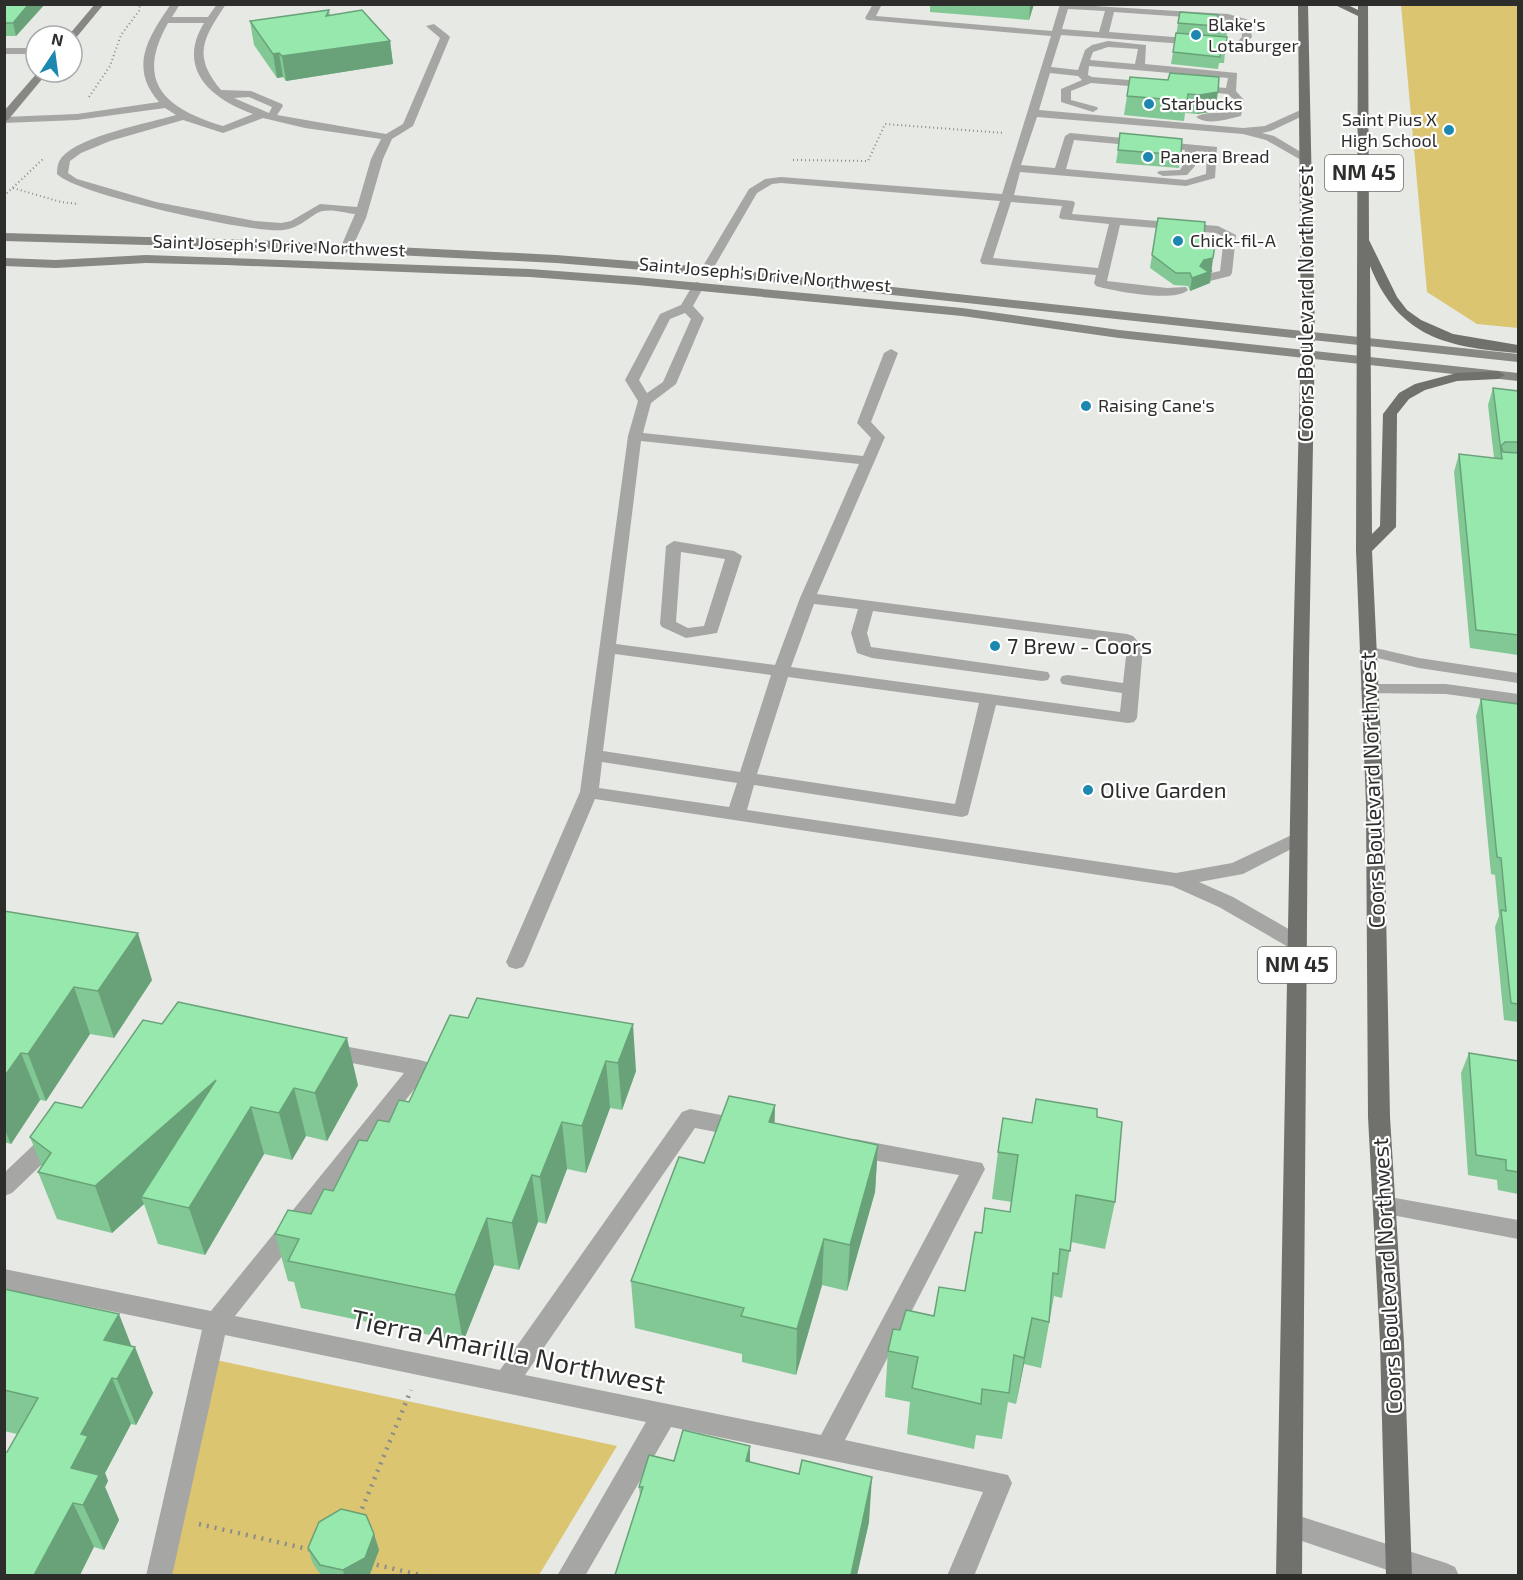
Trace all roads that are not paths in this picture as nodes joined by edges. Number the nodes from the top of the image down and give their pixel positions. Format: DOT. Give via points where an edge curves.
graph roads {
  1 [pos="100,4"];
  2 [pos="176,4"];
  3 [pos="222,4"];
  4 [pos="878,4"];
  5 [pos="1303,4"];
  6 [pos="1337,4"];
  7 [pos="1065,5"];
  8 [pos="1110,9"];
  9 [pos="1363,10"];
  10 [pos="164,20"];
  11 [pos="211,20"];
  12 [pos="83,24"];
  13 [pos="431,26"];
  14 [pos="1057,33"];
  15 [pos="1104,35"];
  16 [pos="4,51"];
  17 [pos="24,51"];
  18 [pos="1140,67"];
  19 [pos="1046,70"];
  20 [pos="1086,72"];
  21 [pos="33,84"];
  22 [pos="1160,86"];
  23 [pos="1184,87"];
  24 [pos="1231,91"];
  25 [pos="223,95"];
  26 [pos="158,96"];
  27 [pos="168,104"];
  28 [pos="13,109"];
  29 [pos="1305,111"];
  30 [pos="1033,113"];
  31 [pos="185,116"];
  32 [pos="267,116"];
  33 [pos="4,119"];
  34 [pos="1243,131"];
  35 [pos="388,137"];
  36 [pos="1191,147"];
  37 [pos="1305,158"];
  38 [pos="1015,168"];
  39 [pos="1061,168"];
  40 [pos="1007,198"];
  41 [pos="362,211"];
  42 [pos="1115,222"];
  43 [pos="4,237"];
  44 [pos="1364,238"];
  45 [pos="346,249"];
  46 [pos="4,262"];
  47 [pos="706,271"];
  48 [pos="1104,279"];
  49 [pos="1209,280"];
  50 [pos="698,286"];
  51 [pos="1179,289"];
  52 [pos="686,307"];
  53 [pos="1364,342"];
  54 [pos="1307,345"];
  55 [pos="1518,349"];
  56 [pos="891,353"];
  57 [pos="1518,358"];
  58 [pos="1364,360"];
  59 [pos="1498,375"];
  60 [pos="1518,377"];
  61 [pos="645,401"];
  62 [pos="635,436"];
  63 [pos="868,461"];
  64 [pos="1364,550"];
  65 [pos="808,598"];
  66 [pos="867,606"];
  67 [pos="686,633"];
  68 [pos="606,648"];
  69 [pos="1367,651"];
  70 [pos="680,658"];
  71 [pos="781,671"];
  72 [pos="1042,676"];
  73 [pos="1518,678"];
  74 [pos="1068,680"];
  75 [pos="1131,689"];
  76 [pos="1369,689"];
  77 [pos="989,699"];
  78 [pos="1518,699"];
  79 [pos="593,755"];
  80 [pos="747,778"];
  81 [pos="589,792"];
  82 [pos="736,814"];
  83 [pos="1298,838"];
  84 [pos="1176,880"];
  85 [pos="1297,943"];
  86 [pos="516,962"];
  87 [pos="303,1046"];
  88 [pos="73,1121"];
  89 [pos="758,1130"];
  90 [pos="837,1145"];
  91 [pos="4,1187"];
  92 [pos="1384,1205"];
  93 [pos="1518,1230"];
  94 [pos="4,1279"];
  95 [pos="216,1322"];
  96 [pos="506,1382"];
  97 [pos="664,1415"];
  98 [pos="827,1449"];
  99 [pos="1290,1526"];
  100 [pos="1400,1568"];
  101 [pos="159,1575"];
  102 [pos="570,1575"];
  103 [pos="960,1575"];
  104 [pos="1290,1575"];
  105 [pos="1446,1575"];
  1 -- 12 [label="street"];
  2 -- 10 [label="street"];
  3 -- 11 [label="street"];
  4 -- 14 [label="street" via="868,22"];
  5 -- 29 [label="main road, Coors Boulevard Northwest / NM 45"];
  6 -- 9 [label="main road"];
  7 -- 8 [label="street"];
  7 -- 14 [label="street"];
  8 -- 15 [label="street"];
  8 -- 15 [label="street" via="1228,17 1246,22 1247,37 1240,45"];
  9 -- 44 [label="main road, Coors Boulevard Northwest / NM 45"];
  10 -- 11 [label="street"];
  10 -- 26 [label="street" via="147,55 148,75"];
  11 -- 25 [label="street" via="198,49 200,69 213,89"];
  13 -- 35 [label="street" via="445,37 408,126"];
  14 -- 15 [label="street"];
  14 -- 19 [label="street"];
  16 -- 17 [label="street"];
  18 -- 20 [label="street"];
  18 -- 20 [label="street" via="1143,47 1100,46 1089,51"];
  18 -- 24 [label="street" via="1233,75"];
  19 -- 20 [label="street"];
  19 -- 30 [label="street"];
  20 -- 22 [label="street"];
  20 -- 24 [label="street" via="1066,89 1066,102 1083,108 1218,118 1237,114 1239,100"];
  21 -- 28 [label="street"];
  23 -- 24 [label="street"];
  25 -- 32 [label="street"];
  25 -- 32 [label="street" via="251,94 278,106"];
  26 -- 27 [label="street"];
  26 -- 28 [label="street" via="107,105"];
  27 -- 31 [label="street"];
  27 -- 33 [label="street" via="77,117"];
  28 -- 33 [label="street"];
  29 -- 34 [label="street" via="1267,129"];
  29 -- 37 [label="main road, Coors Boulevard Northwest / NM 45"];
  30 -- 34 [label="street"];
  30 -- 38 [label="street"];
  31 -- 32 [label="street" via="223,130"];
  31 -- 41 [label="street" via="82,147 66,158 63,174 73,181 154,205 255,225 296,224 320,207"];
  32 -- 35 [label="street"];
  34 -- 37 [label="street" via="1270,138"];
  35 -- 41 [label="street" via="377,159"];
  36 -- 39 [label="street" via="1189,166 1183,172"];
  36 -- 39 [label="street" via="1070,136"];
  36 -- 39 [label="street" via="1213,149 1211,176 1186,183"];
  37 -- 54 [label="main road, Coors Boulevard Northwest / NM 45"];
  38 -- 39 [label="street"];
  38 -- 40 [label="street"];
  40 -- 42 [label="street" via="1069,203 1065,217"];
  40 -- 47 [label="street" via="781,180 762,184 753,191"];
  40 -- 48 [label="street" via="986,261"];
  41 -- 45 [label="street"];
  42 -- 48 [label="street"];
  42 -- 49 [label="street" via="1218,230 1230,235 1226,273 1219,280"];
  43 -- 45 [label="street, Saint Joseph's Drive Northwest"];
  44 -- 53 [label="main road, Coors Boulevard Northwest / NM 45"];
  44 -- 55 [label="main road" via="1392,300 1415,323 1454,338"];
  45 -- 47 [label="street, Saint Joseph's Drive Northwest"];
  46 -- 50 [label="street, Saint Joseph's Drive Northwest" via="226,261 530,273"];
  47 -- 50 [label="street"];
  47 -- 54 [label="street, Saint Joseph's Drive Northwest"];
  48 -- 51 [label="street" via="1115,287 1167,292"];
  50 -- 52 [label="street"];
  50 -- 54 [label="street, Saint Joseph's Drive Northwest" via="962,312 1119,334"];
  52 -- 61 [label="street" via="698,318 669,384"];
  52 -- 61 [label="street" via="665,317 632,380"];
  53 -- 54 [label="street, Saint Joseph's Drive Northwest"];
  53 -- 57 [label="street, Saint Joseph's Drive Northwest"];
  53 -- 58 [label="main road, Coors Boulevard Northwest / NM 45"];
  54 -- 58 [label="street, Saint Joseph's Drive Northwest"];
  54 -- 83 [label="main road, Coors Boulevard Northwest / NM 45"];
  56 -- 63 [label="street" via="864,423 878,438"];
  58 -- 59 [label="street, Saint Joseph's Drive Northwest"];
  58 -- 64 [label="main road, Coors Boulevard Northwest / NM 45"];
  59 -- 60 [label="street, Saint Joseph's Drive Northwest"];
  59 -- 64 [label="main road" via="1457,378 1420,387 1404,396 1390,414 1388,527"];
  61 -- 62 [label="street"];
  62 -- 63 [label="street"];
  62 -- 68 [label="street"];
  63 -- 65 [label="street"];
  64 -- 69 [label="main road, Coors Boulevard Northwest / NM 45"];
  65 -- 66 [label="street"];
  65 -- 71 [label="street"];
  66 -- 72 [label="street" via="859,633 863,650"];
  66 -- 75 [label="street" via="1127,639 1135,647"];
  67 -- 67 [label="street" via="668,624 674,546 734,556 711,630"];
  67 -- 70 [label="street"];
  68 -- 70 [label="street"];
  68 -- 79 [label="street"];
  69 -- 73 [label="street"];
  69 -- 76 [label="main road, Coors Boulevard Northwest / NM 45"];
  70 -- 71 [label="street"];
  71 -- 77 [label="street"];
  71 -- 80 [label="street"];
  74 -- 75 [label="street"];
  75 -- 77 [label="street" via="1128,718"];
  76 -- 78 [label="street" via="1446,689"];
  76 -- 92 [label="main road, Coors Boulevard Northwest / NM 45"];
  77 -- 80 [label="street" via="962,811"];
  79 -- 80 [label="street"];
  79 -- 81 [label="street"];
  80 -- 82 [label="street"];
  81 -- 82 [label="street"];
  81 -- 86 [label="street"];
  82 -- 84 [label="street"];
  83 -- 84 [label="street" via="1236,869"];
  83 -- 85 [label="main road, Coors Boulevard Northwest / NM 45"];
  84 -- 85 [label="street" via="1226,902"];
  85 -- 99 [label="main road, Coors Boulevard Northwest / NM 45"];
  87 -- 95 [label="street" via="420,1068"];
  88 -- 91 [label="street"];
  89 -- 96 [label="street" via="690,1118"];
  90 -- 98 [label="street" via="974,1169"];
  92 -- 93 [label="street"];
  92 -- 100 [label="main road, Coors Boulevard Northwest / NM 45"];
  94 -- 95 [label="street, Tierra Amarilla Northwest"];
  95 -- 96 [label="street, Tierra Amarilla Northwest"];
  95 -- 101 [label="street"];
  96 -- 97 [label="street, Tierra Amarilla Northwest"];
  97 -- 98 [label="street, Tierra Amarilla Northwest"];
  97 -- 102 [label="street"];
  98 -- 103 [label="street, Tierra Amarilla Northwest" via="999,1483"];
  99 -- 100 [label="street"];
  99 -- 104 [label="main road, Coors Boulevard Northwest / NM 45"];
  100 -- 105 [label="street"];
}
